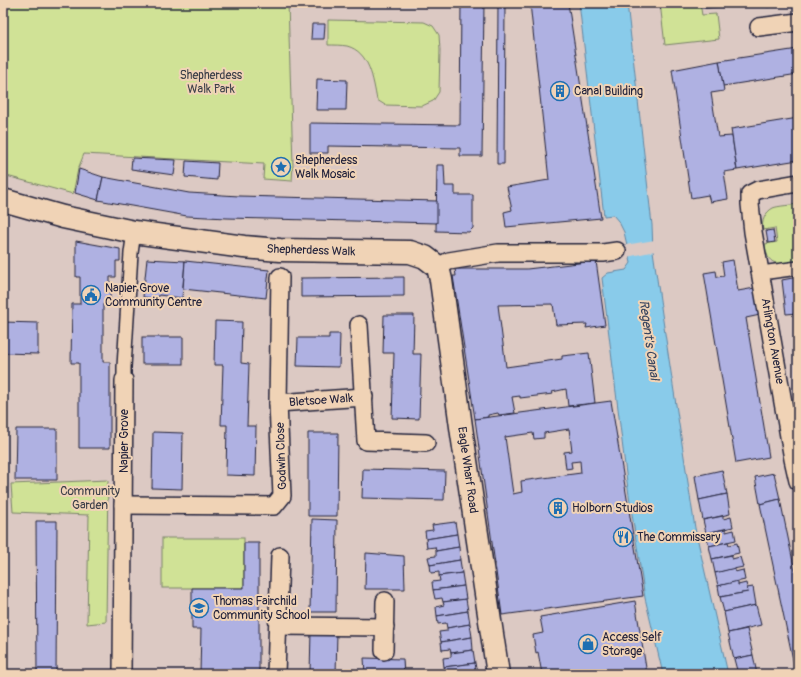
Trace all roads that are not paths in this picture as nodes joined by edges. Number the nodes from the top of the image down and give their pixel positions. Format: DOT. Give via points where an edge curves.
graph roads {
  1 [pos="798,22"];
  2 [pos="759,27"];
  3 [pos="798,184"];
  4 [pos="3,200"];
  5 [pos="134,232"];
  6 [pos="617,251"];
  7 [pos="438,267"];
  8 [pos="798,268"];
  9 [pos="761,273"];
  10 [pos="280,277"];
  11 [pos="359,325"];
  12 [pos="124,380"];
  13 [pos="364,397"];
  14 [pos="278,403"];
  15 [pos="426,443"];
  16 [pos="798,481"];
  17 [pos="124,505"];
  18 [pos="280,556"];
  19 [pos="385,601"];
  20 [pos="278,626"];
  21 [pos="385,627"];
  22 [pos="384,651"];
  23 [pos="122,674"];
  24 [pos="276,674"];
  25 [pos="498,674"];
  1 -- 2 [label="street"];
  3 -- 9 [label="street, Arlington Avenue" via="758,190 750,194 752,225"];
  4 -- 5 [label="main road, Shepherdess Walk" via="63,217"];
  5 -- 7 [label="main road, Shepherdess Walk" via="280,250 410,252 425,257"];
  5 -- 12 [label="street, Napier Grove"];
  6 -- 7 [label="street" via="498,253 449,261"];
  7 -- 25 [label="main road, Eagle Wharf Road"];
  8 -- 9 [label="street"];
  9 -- 16 [label="street, Arlington Avenue"];
  10 -- 14 [label="street, Godwin Close"];
  11 -- 13 [label="street, Bletsoe Walk"];
  12 -- 17 [label="street, Napier Grove"];
  13 -- 14 [label="street, Bletsoe Walk"];
  13 -- 15 [label="street, Bletsoe Walk" via="366,441"];
  14 -- 17 [label="street, Godwin Close" via="282,496 274,506"];
  17 -- 23 [label="street, Napier Grove"];
  18 -- 20 [label="street"];
  19 -- 21 [label="street"];
  20 -- 21 [label="street"];
  20 -- 24 [label="street"];
  21 -- 22 [label="street"];
}
